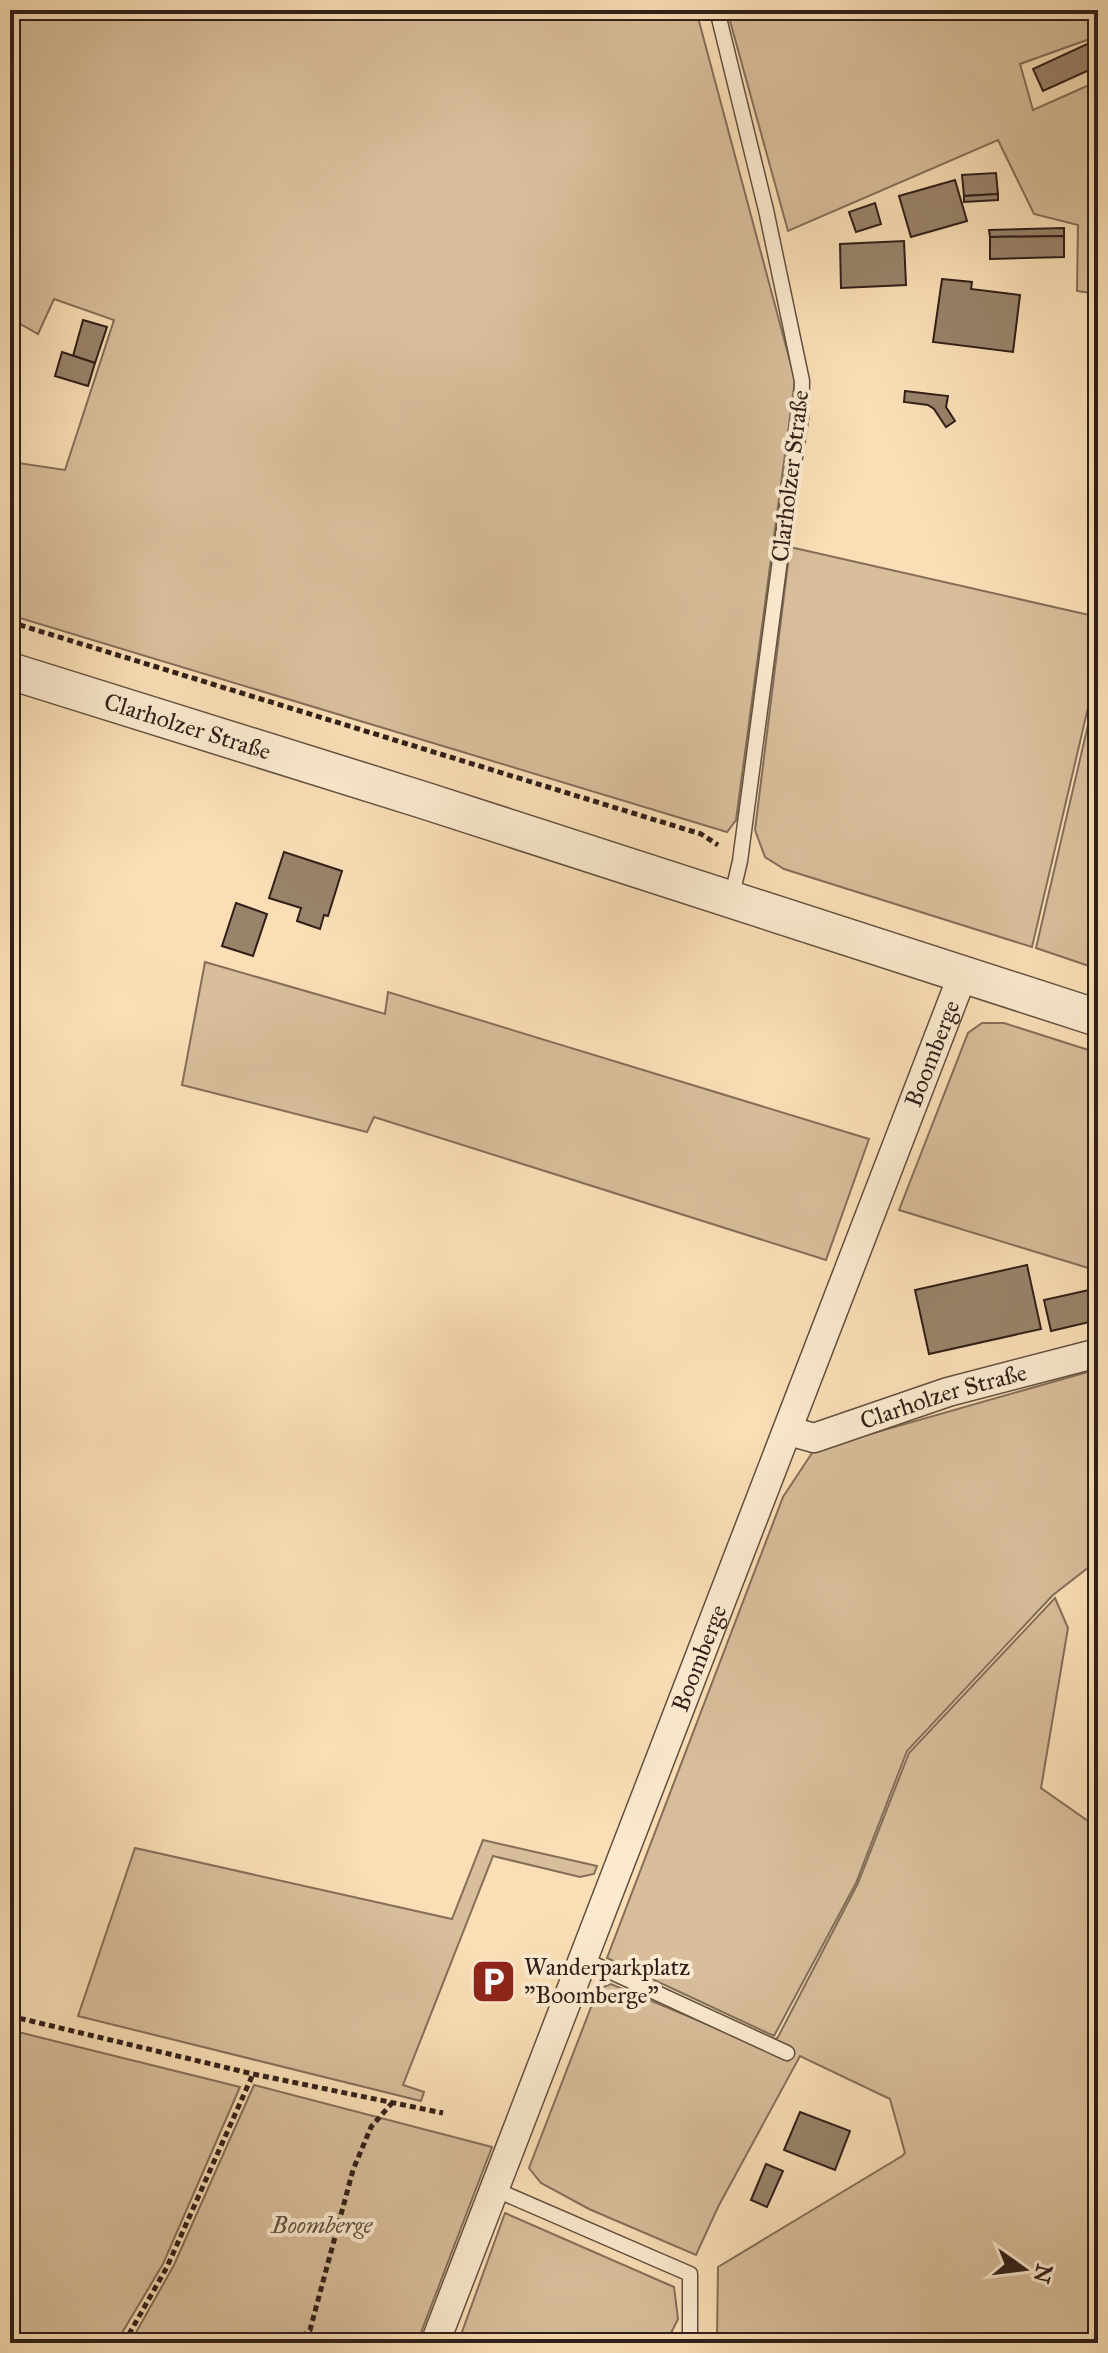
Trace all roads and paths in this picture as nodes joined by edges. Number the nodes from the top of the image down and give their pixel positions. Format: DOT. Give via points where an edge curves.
graph roads {
  1 [pos="717,10"];
  2 [pos="10,622"];
  3 [pos="10,671"];
  4 [pos="740,861"];
  5 [pos="731,899"];
  6 [pos="963,974"];
  7 [pos="1098,1018"];
  8 [pos="1098,1353"];
  9 [pos="789,1431"];
  10 [pos="583,1959"];
  11 [pos="10,2016"];
  12 [pos="787,2053"];
  13 [pos="253,2074"];
  14 [pos="393,2103"];
  15 [pos="443,2113"];
  16 [pos="494,2189"];
  17 [pos="126,2343"];
  18 [pos="294,2343"];
  19 [pos="435,2343"];
  20 [pos="690,2343"];
  1 -- 4 [label="lane, Clarholzer Straße" via="802,381"];
  2 -- 4 [label="path" via="701,834"];
  3 -- 5 [label="street, Clarholzer Straße"];
  4 -- 5 [label="lane, Clarholzer Straße"];
  5 -- 6 [label="street, Clarholzer Straße"];
  6 -- 7 [label="street, Clarholzer Straße"];
  6 -- 9 [label="street, Boomberge"];
  8 -- 9 [label="street, Clarholzer Straße" via="948,1392 814,1438"];
  9 -- 10 [label="street, Boomberge"];
  10 -- 12 [label="lane"];
  10 -- 16 [label="street, Boomberge"];
  11 -- 13 [label="path"];
  13 -- 14 [label="path"];
  13 -- 17 [label="path" via="167,2267"];
  14 -- 15 [label="path"];
  14 -- 18 [label="path" via="371,2127 353,2170 310,2330"];
  16 -- 19 [label="street, Boomberge"];
  16 -- 20 [label="lane" via="690,2274"];
}
